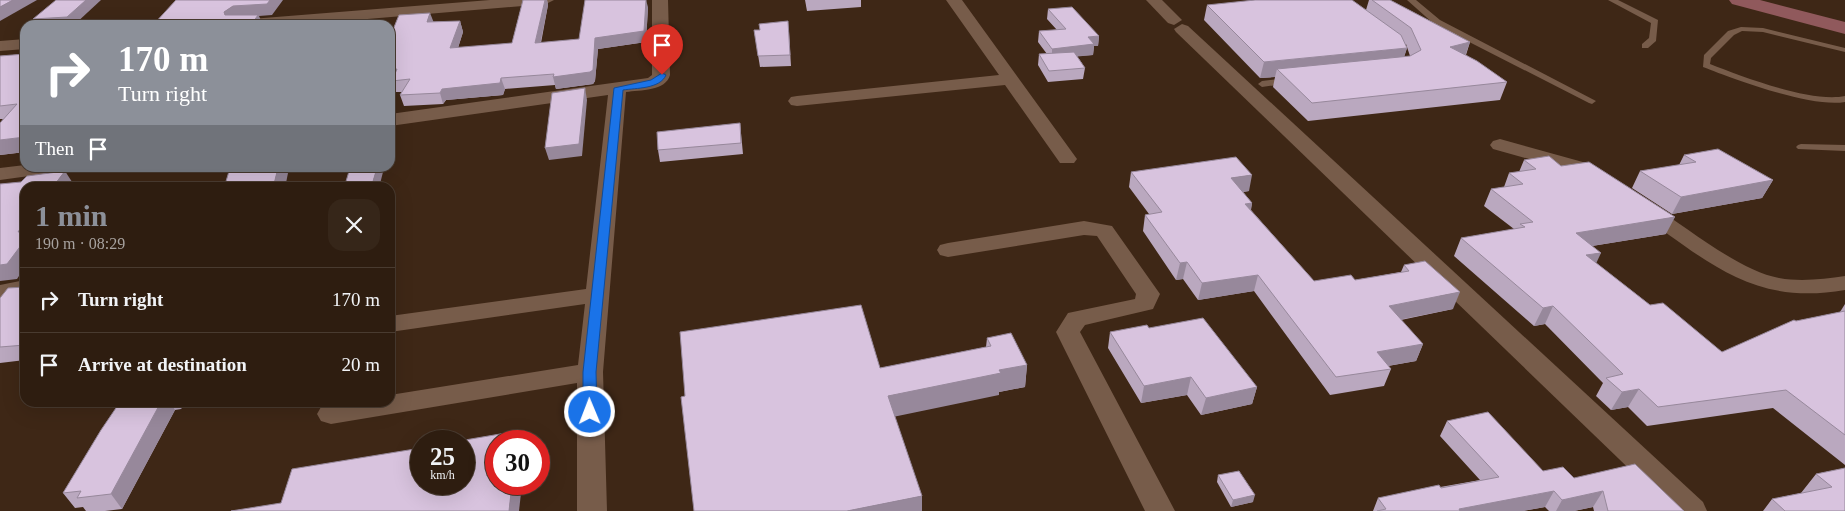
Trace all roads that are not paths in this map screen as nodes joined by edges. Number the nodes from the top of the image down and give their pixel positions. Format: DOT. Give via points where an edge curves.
graph roads {
  1 [pos="546,0"];
  2 [pos="660,0"];
  3 [pos="954,0"];
  4 [pos="1153,0"];
  5 [pos="1411,0"];
  6 [pos="1612,0"];
  7 [pos="1738,0"];
  8 [pos="1766,0"];
  9 [pos="300,20"];
  10 [pos="1845,21"];
  11 [pos="1845,28"];
  12 [pos="20,44"];
  13 [pos="0,46"];
  14 [pos="1645,46"];
  15 [pos="1845,50"];
  16 [pos="1009,79"];
  17 [pos="1300,80"];
  18 [pos="1262,84"];
  19 [pos="618,88"];
  20 [pos="1845,100"];
  21 [pos="797,101"];
  22 [pos="1592,101"];
  23 [pos="395,119"];
  24 [pos="1500,145"];
  25 [pos="1801,147"];
  26 [pos="1845,148"];
  27 [pos="1067,159"];
  28 [pos="20,171"];
  29 [pos="0,174"];
  30 [pos="948,250"];
  31 [pos="1845,283"];
  32 [pos="20,288"];
  33 [pos="0,294"];
  34 [pos="597,295"];
  35 [pos="395,323"];
  36 [pos="590,372"];
  37 [pos="395,404"];
  38 [pos="375,407"];
  39 [pos="332,414"];
  40 [pos="592,511"];
  41 [pos="1160,511"];
  42 [pos="1692,511"];
  1 -- 9 [label="street"];
  2 -- 19 [label="street" via="660,79"];
  3 -- 16 [label="street"];
  4 -- 42 [label="street"];
  5 -- 22 [label="lane" via="1438,22"];
  6 -- 14 [label="lane" via="1655,22 1653,39"];
  7 -- 11 [label="main road"];
  8 -- 10 [label="main road"];
  12 -- 13 [label="street"];
  15 -- 20 [label="lane" via="1763,30 1741,29 1725,39 1707,58 1706,65 1822,101"];
  16 -- 21 [label="street"];
  16 -- 27 [label="street"];
  17 -- 18 [label="lane"];
  19 -- 23 [label="street"];
  19 -- 34 [label="street"];
  24 -- 31 [label="street" via="1583,168 1749,276 1776,285"];
  25 -- 26 [label="lane"];
  28 -- 29 [label="street"];
  30 -- 41 [label="street" via="1084,228 1104,231 1148,294 1147,299 1145,304 1077,319 1068,332"];
  32 -- 33 [label="street"];
  34 -- 35 [label="street"];
  34 -- 36 [label="street"];
  36 -- 37 [label="street"];
  36 -- 40 [label="street"];
  38 -- 39 [label="street"];
}
